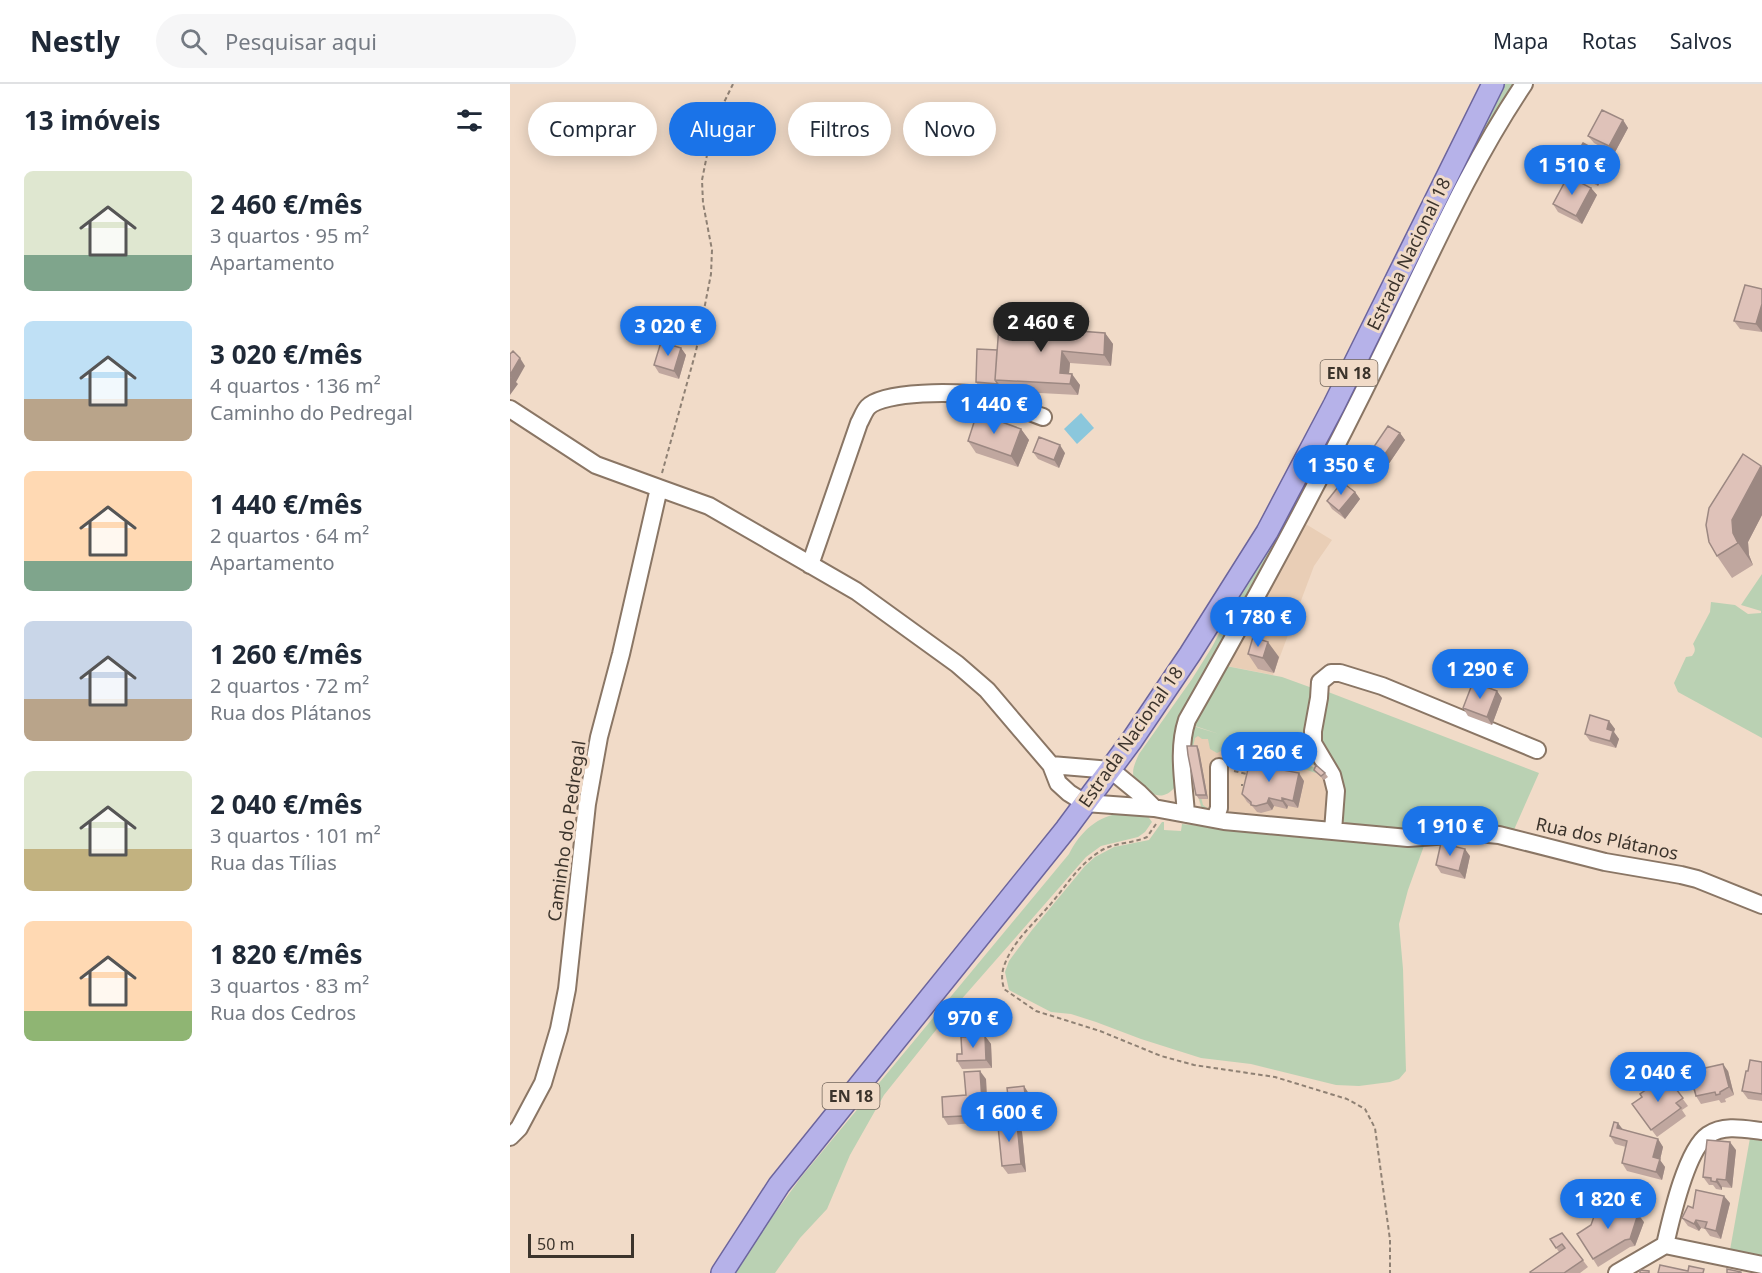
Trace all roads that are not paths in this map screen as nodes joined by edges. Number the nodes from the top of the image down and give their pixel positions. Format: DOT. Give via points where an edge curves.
graph roads {
  1 [pos="1493,84"];
  2 [pos="1524,84"];
  3 [pos="510,409"];
  4 [pos="1043,417"];
  5 [pos="659,488"];
  6 [pos="810,565"];
  7 [pos="1537,750"];
  8 [pos="1052,765"];
  9 [pos="1111,770"];
  10 [pos="1226,771"];
  11 [pos="1085,803"];
  12 [pos="1158,809"];
  13 [pos="1186,814"];
  14 [pos="1215,819"];
  15 [pos="1333,831"];
  16 [pos="1762,905"];
  17 [pos="1762,1131"];
  18 [pos="510,1137"];
  19 [pos="1665,1245"];
  20 [pos="1762,1265"];
  21 [pos="722,1273"];
  22 [pos="1617,1273"];
  1 -- 9 [label="main road, Estrada Nacional 18 / EN 18" via="1267,532"];
  2 -- 13 [label="street" via="1455,205 1286,543 1187,720 1181,748"];
  3 -- 5 [label="street" via="596,465"];
  4 -- 6 [label="street" via="963,393 900,395 869,406 859,423"];
  5 -- 6 [label="street" via="709,506"];
  5 -- 18 [label="street, Caminho do Pedregal" via="593,771 559,1029 543,1083"];
  6 -- 8 [label="street" via="856,591 957,664 987,690"];
  7 -- 15 [label="street" via="1382,686 1331,674 1320,682 1313,743 1332,775 1336,791"];
  8 -- 9 [label="street"];
  8 -- 11 [label="street" via="1058,783"];
  9 -- 11 [label="main road, Estrada Nacional 18 / EN 18"];
  9 -- 12 [label="street"];
  10 -- 14 [label="street"];
  11 -- 12 [label="street, Rua dos Plátanos"];
  11 -- 21 [label="main road, Estrada Nacional 18 / EN 18" via="779,1185"];
  12 -- 13 [label="street, Rua dos Plátanos"];
  13 -- 14 [label="street, Rua dos Plátanos"];
  14 -- 15 [label="street, Rua dos Plátanos"];
  15 -- 16 [label="street, Rua dos Plátanos" via="1408,838 1499,835 1605,862 1697,879"];
  17 -- 19 [label="street" via="1732,1127 1708,1134 1693,1150"];
  19 -- 20 [label="street"];
  19 -- 22 [label="street"];
}
